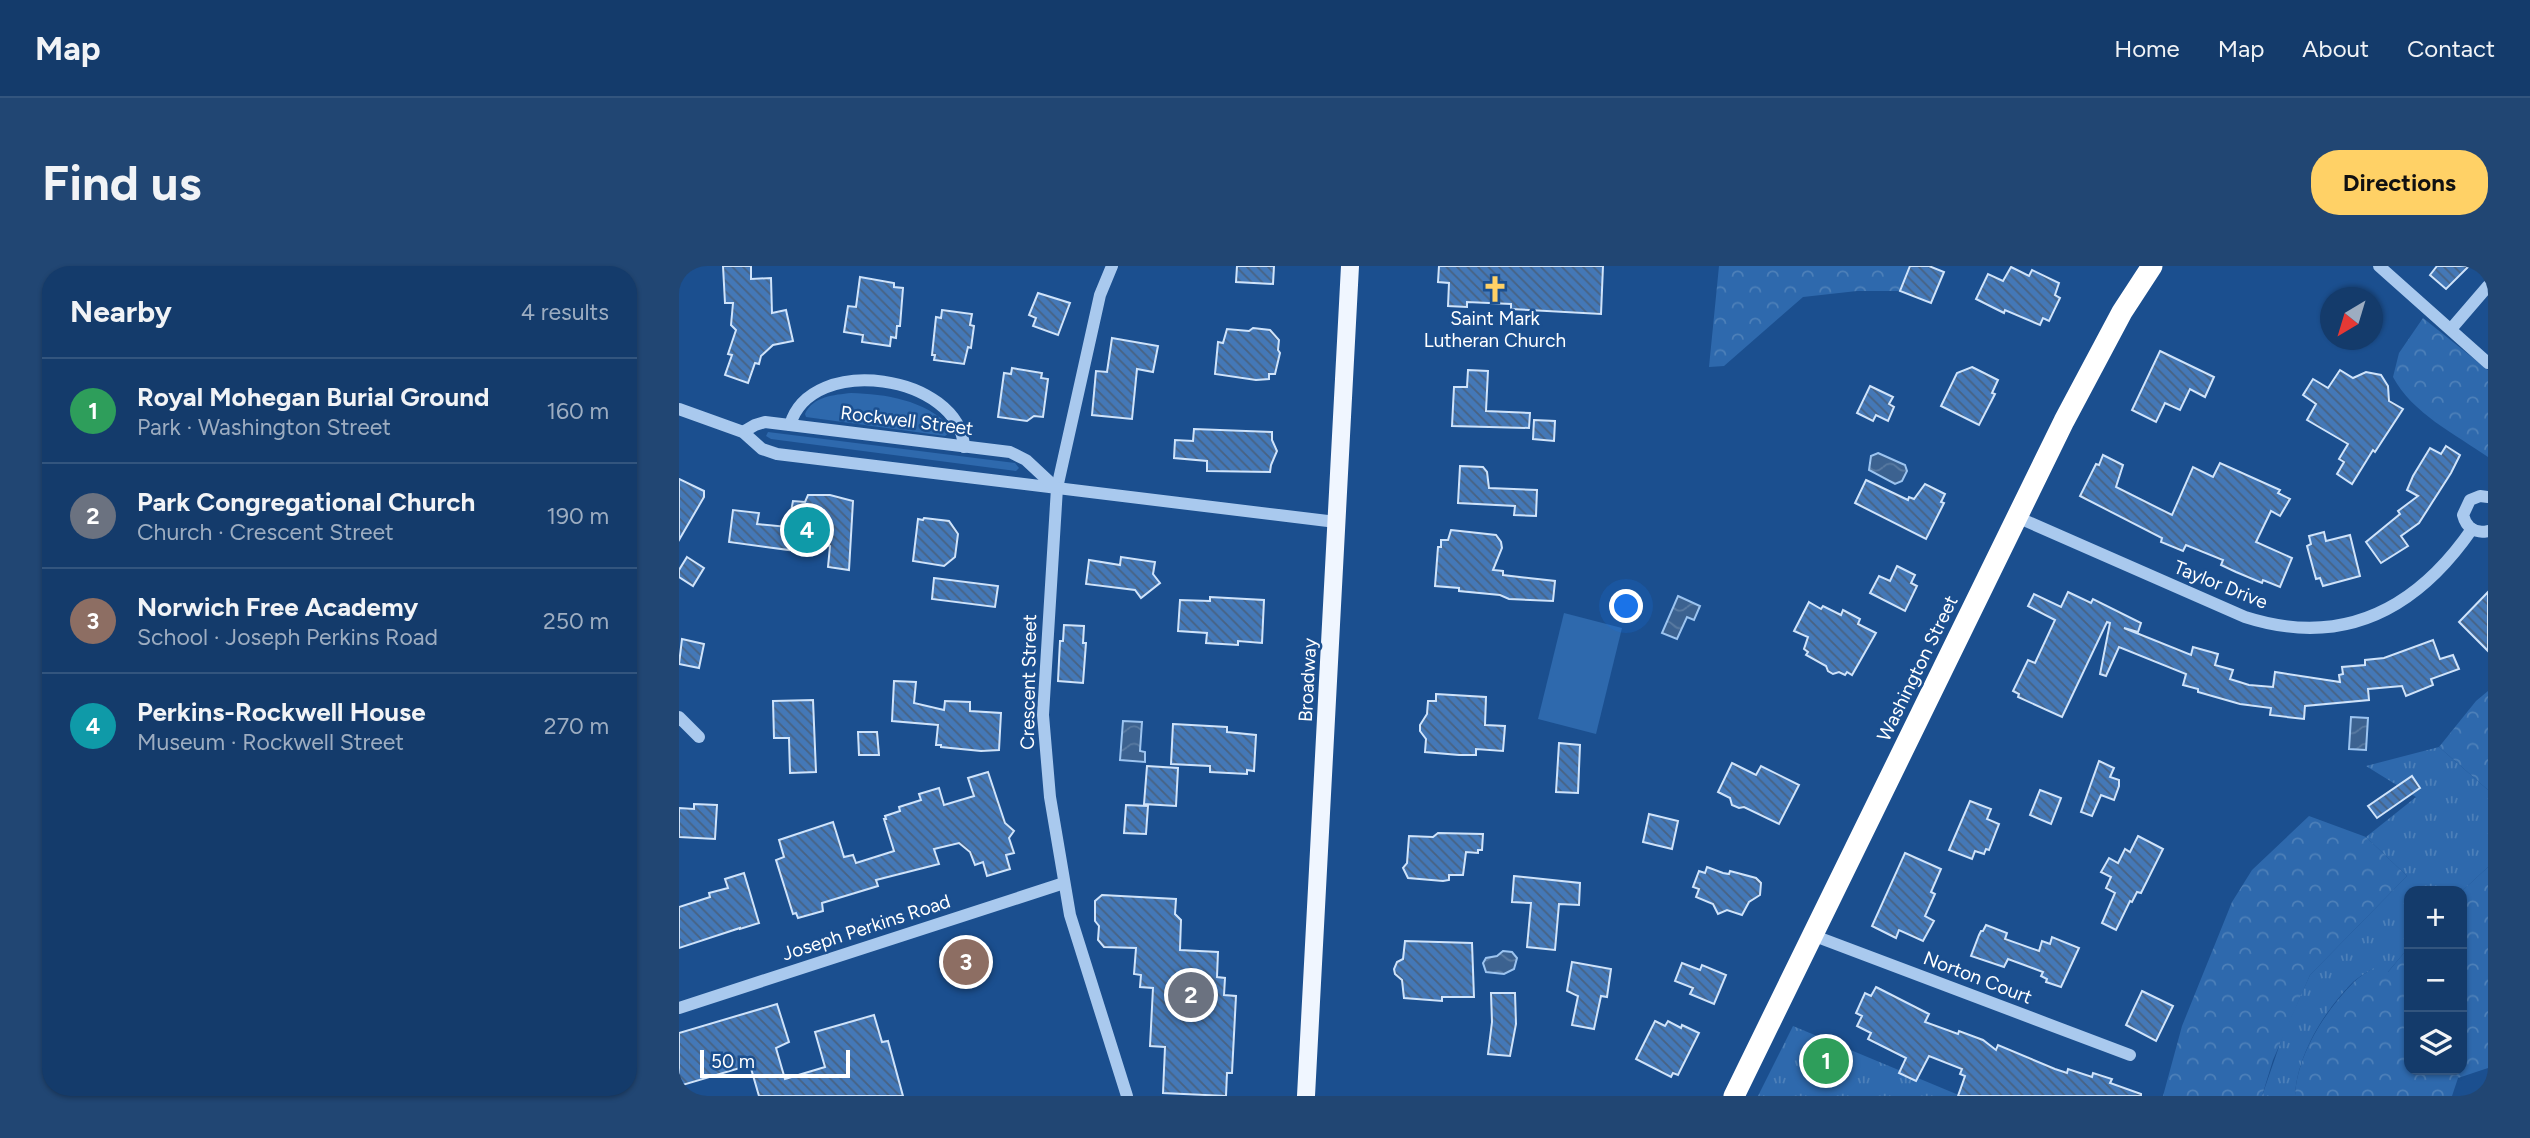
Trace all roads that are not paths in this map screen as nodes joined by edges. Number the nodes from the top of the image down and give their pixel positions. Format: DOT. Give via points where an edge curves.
graph roads {
  1 [pos="1112,266"];
  2 [pos="1350,266"];
  3 [pos="2152,266"];
  4 [pos="2379,266"];
  5 [pos="2488,286"];
  6 [pos="2451,330"];
  7 [pos="2488,363"];
  8 [pos="679,409"];
  9 [pos="790,425"];
  10 [pos="743,432"];
  11 [pos="964,447"];
  12 [pos="1056,488"];
  13 [pos="2488,497"];
  14 [pos="2017,517"];
  15 [pos="1336,522"];
  16 [pos="2472,529"];
  17 [pos="2488,531"];
  18 [pos="679,717"];
  19 [pos="699,737"];
  20 [pos="1064,883"];
  21 [pos="1812,935"];
  22 [pos="679,1008"];
  23 [pos="2130,1055"];
  24 [pos="1126,1096"];
  25 [pos="1306,1096"];
  26 [pos="1734,1096"];
  1 -- 12 [label="street, Crescent Street" via="1100,295"];
  2 -- 15 [label="main road, Broadway"];
  3 -- 14 [label="highway, Washington Street" via="2099,354"];
  4 -- 6 [label="street"];
  5 -- 6 [label="street"];
  6 -- 7 [label="street"];
  8 -- 10 [label="street"];
  9 -- 10 [label="street, Rockwell Street" via="759,423"];
  9 -- 11 [label="street, Rockwell Street"];
  9 -- 11 [label="street" via="796,410 816,391 852,382 883,381 942,406 958,422"];
  10 -- 12 [label="street" via="762,449 777,454"];
  11 -- 12 [label="street, Rockwell Street" via="1017,455"];
  12 -- 15 [label="street"];
  12 -- 20 [label="street, Crescent Street" via="1043,715"];
  13 -- 16 [label="street" via="2474,497 2466,504 2463,515"];
  14 -- 16 [label="street, Taylor Drive" via="2245,617 2319,628 2368,617 2401,602 2442,569"];
  14 -- 21 [label="highway, Washington Street"];
  15 -- 25 [label="main road, Broadway"];
  16 -- 17 [label="street"];
  18 -- 19 [label="street"];
  20 -- 22 [label="street, Joseph Perkins Road"];
  20 -- 24 [label="street, Crescent Street"];
  21 -- 23 [label="street, Norton Court"];
  21 -- 26 [label="highway, Washington Street"];
}
